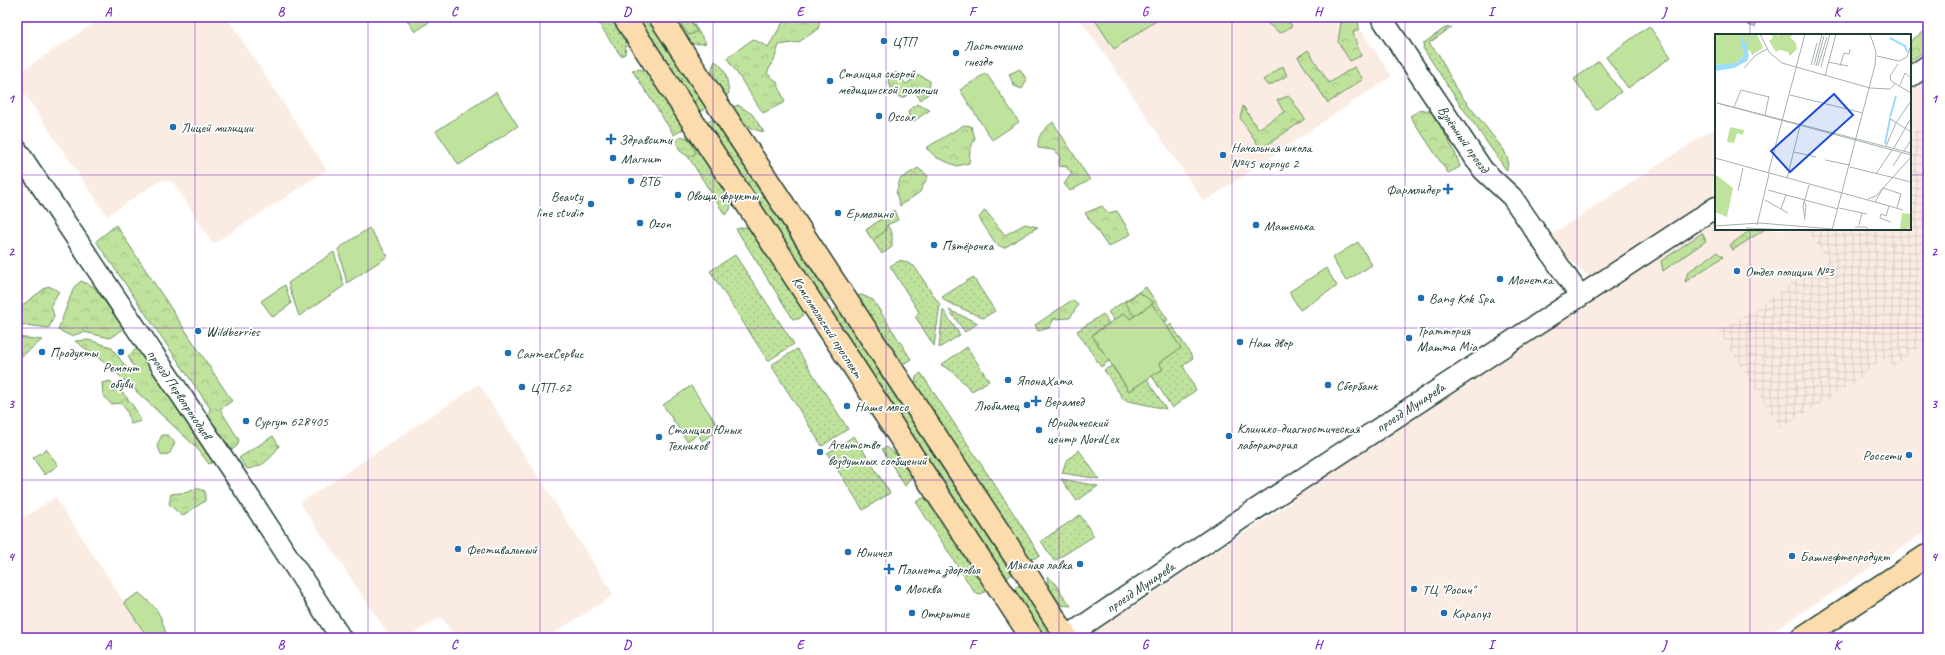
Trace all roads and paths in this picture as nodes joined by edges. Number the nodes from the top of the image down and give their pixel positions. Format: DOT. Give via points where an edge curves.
graph roads {
  1 [pos="624,17"];
  2 [pos="660,17"];
  3 [pos="1381,17"];
  4 [pos="1928,65"];
  5 [pos="1911,76"];
  6 [pos="17,150"];
  7 [pos="1715,208"];
  8 [pos="1580,296"];
  9 [pos="1928,555"];
  10 [pos="341,638"];
  11 [pos="1032,638"];
  12 [pos="1066,638"];
  13 [pos="1802,638"];
  1 -- 11 [label="main road, Комсомольский проспект"];
  2 -- 12 [label="main road" via="1026,573"];
  3 -- 8 [label="street, Взлётный проезд" via="1483,170 1512,197"];
  4 -- 5 [label="street"];
  6 -- 10 [label="street, проезд Первопроходцев"];
  7 -- 8 [label="street, проезд Мунарева"];
  8 -- 12 [label="street, проезд Мунарева" via="1235,523"];
  9 -- 13 [label="main road"];
}
